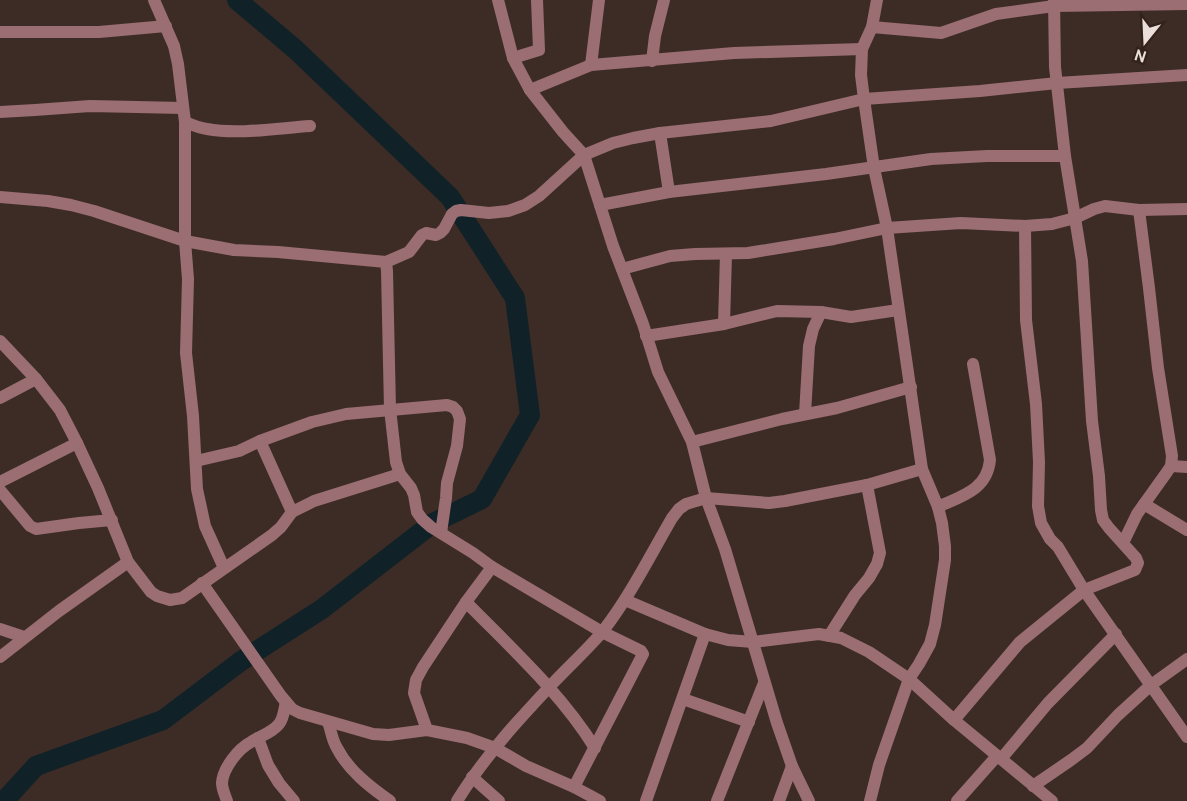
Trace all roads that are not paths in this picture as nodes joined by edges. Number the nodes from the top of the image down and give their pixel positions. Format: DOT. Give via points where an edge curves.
graph roads {
  1 [pos="154,0"];
  2 [pos="498,0"];
  3 [pos="537,0"];
  4 [pos="599,0"];
  5 [pos="664,0"];
  6 [pos="877,0"];
  7 [pos="1054,3"];
  8 [pos="1187,4"];
  9 [pos="166,26"];
  10 [pos="872,27"];
  11 [pos="0,32"];
  12 [pos="862,49"];
  13 [pos="513,58"];
  14 [pos="652,61"];
  15 [pos="591,65"];
  16 [pos="1187,75"];
  17 [pos="1057,83"];
  18 [pos="530,90"];
  19 [pos="864,99"];
  20 [pos="183,108"];
  21 [pos="0,112"];
  22 [pos="184,122"];
  23 [pos="310,126"];
  24 [pos="660,133"];
  25 [pos="584,155"];
  26 [pos="1065,156"];
  27 [pos="874,168"];
  28 [pos="669,192"];
  29 [pos="0,197"];
  30 [pos="600,205"];
  31 [pos="1187,209"];
  32 [pos="1139,210"];
  33 [pos="1075,218"];
  34 [pos="1025,226"];
  35 [pos="887,228"];
  36 [pos="185,241"];
  37 [pos="726,254"];
  38 [pos="386,261"];
  39 [pos="622,269"];
  40 [pos="898,310"];
  41 [pos="821,312"];
  42 [pos="724,324"];
  43 [pos="646,336"];
  44 [pos="0,341"];
  45 [pos="974,364"];
  46 [pos="36,379"];
  47 [pos="911,387"];
  48 [pos="0,398"];
  49 [pos="390,409"];
  50 [pos="805,414"];
  51 [pos="260,441"];
  52 [pos="692,442"];
  53 [pos="77,443"];
  54 [pos="196,461"];
  55 [pos="1171,466"];
  56 [pos="1187,467"];
  57 [pos="922,469"];
  58 [pos="400,474"];
  59 [pos="0,482"];
  60 [pos="867,485"];
  61 [pos="0,490"];
  62 [pos="705,498"];
  63 [pos="1144,504"];
  64 [pos="938,507"];
  65 [pos="291,512"];
  66 [pos="112,520"];
  67 [pos="1187,530"];
  68 [pos="441,533"];
  69 [pos="1123,543"];
  70 [pos="128,562"];
  71 [pos="492,567"];
  72 [pos="224,568"];
  73 [pos="202,583"];
  74 [pos="1084,590"];
  75 [pos="625,600"];
  76 [pos="466,602"];
  77 [pos="0,629"];
  78 [pos="602,632"];
  79 [pos="705,634"];
  80 [pos="1116,634"];
  81 [pos="830,636"];
  82 [pos="24,637"];
  83 [pos="753,642"];
  84 [pos="0,657"];
  85 [pos="1187,659"];
  86 [pos="909,679"];
  87 [pos="764,683"];
  88 [pos="1151,685"];
  89 [pos="549,687"];
  90 [pos="683,699"];
  91 [pos="286,702"];
  92 [pos="954,720"];
  93 [pos="328,722"];
  94 [pos="750,722"];
  95 [pos="427,730"];
  96 [pos="1187,737"];
  97 [pos="258,738"];
  98 [pos="495,748"];
  99 [pos="595,748"];
  100 [pos="999,757"];
  101 [pos="792,766"];
  102 [pos="472,777"];
  103 [pos="1034,786"];
  104 [pos="574,787"];
  105 [pos="1044,799"];
  106 [pos="227,801"];
  107 [pos="294,801"];
  108 [pos="390,801"];
  109 [pos="457,801"];
  110 [pos="499,801"];
  111 [pos="600,801"];
  112 [pos="646,801"];
  113 [pos="717,801"];
  114 [pos="779,801"];
  115 [pos="809,801"];
  116 [pos="870,801"];
  117 [pos="957,801"];
  1 -- 9 [label="street"];
  2 -- 13 [label="street"];
  3 -- 13 [label="street" via="539,50"];
  4 -- 15 [label="street"];
  5 -- 14 [label="street"];
  6 -- 10 [label="street"];
  7 -- 8 [label="street"];
  7 -- 10 [label="street" via="996,14 941,33"];
  7 -- 17 [label="street"];
  9 -- 11 [label="street" via="99,32"];
  9 -- 20 [label="street" via="178,64"];
  10 -- 12 [label="street"];
  12 -- 14 [label="street" via="734,53"];
  12 -- 19 [label="street"];
  13 -- 18 [label="street"];
  14 -- 15 [label="street"];
  15 -- 18 [label="street"];
  16 -- 17 [label="street"];
  17 -- 19 [label="street"];
  17 -- 26 [label="street"];
  18 -- 25 [label="street"];
  19 -- 24 [label="street" via="771,121"];
  19 -- 27 [label="street"];
  20 -- 21 [label="street" via="90,106"];
  20 -- 22 [label="street"];
  22 -- 23 [label="street" via="220,131"];
  22 -- 36 [label="street"];
  24 -- 25 [label="street" via="613,143"];
  24 -- 28 [label="street"];
  25 -- 30 [label="street"];
  25 -- 38 [label="street" via="525,205 489,213 456,211 440,233 422,235 409,252"];
  26 -- 27 [label="street" via="931,159"];
  26 -- 33 [label="street"];
  27 -- 28 [label="street"];
  27 -- 35 [label="street"];
  28 -- 30 [label="street"];
  29 -- 36 [label="street" via="71,205"];
  30 -- 39 [label="street"];
  31 -- 32 [label="street"];
  32 -- 33 [label="street" via="1105,207"];
  32 -- 55 [label="street"];
  33 -- 34 [label="street"];
  33 -- 69 [label="street" via="1082,261 1101,510 1103,520"];
  34 -- 35 [label="street" via="961,223"];
  34 -- 74 [label="street" via="1026,320 1036,404 1038,506 1041,523"];
  35 -- 37 [label="street"];
  35 -- 40 [label="street"];
  36 -- 38 [label="street" via="234,250"];
  36 -- 54 [label="street" via="186,353"];
  37 -- 39 [label="street" via="670,256"];
  37 -- 42 [label="street"];
  38 -- 49 [label="street"];
  39 -- 43 [label="street"];
  40 -- 41 [label="street" via="851,317"];
  40 -- 47 [label="street"];
  41 -- 42 [label="street" via="777,311"];
  41 -- 50 [label="street" via="809,346"];
  42 -- 43 [label="street"];
  43 -- 52 [label="street" via="658,372"];
  44 -- 46 [label="street"];
  45 -- 64 [label="street" via="990,467 968,494"];
  46 -- 48 [label="street"];
  46 -- 53 [label="street" via="60,410"];
  47 -- 50 [label="street"];
  47 -- 57 [label="street"];
  49 -- 51 [label="street" via="323,419"];
  49 -- 58 [label="street"];
  49 -- 68 [label="street" via="447,405 457,411 460,419"];
  50 -- 52 [label="street"];
  51 -- 54 [label="street" via="239,451"];
  51 -- 65 [label="street"];
  52 -- 62 [label="street"];
  53 -- 59 [label="street"];
  53 -- 66 [label="street"];
  54 -- 72 [label="street" via="205,526"];
  55 -- 56 [label="street"];
  55 -- 63 [label="street"];
  57 -- 60 [label="street"];
  57 -- 64 [label="street"];
  58 -- 65 [label="street"];
  58 -- 68 [label="street" via="411,488 417,512"];
  60 -- 62 [label="street" via="785,501"];
  60 -- 81 [label="street" via="880,553 873,571"];
  61 -- 66 [label="street" via="36,529"];
  62 -- 75 [label="street" via="679,509"];
  62 -- 83 [label="street"];
  63 -- 67 [label="street"];
  63 -- 69 [label="street"];
  64 -- 86 [label="street" via="945,561 935,625 930,644"];
  65 -- 72 [label="street" via="272,535"];
  66 -- 70 [label="street"];
  68 -- 71 [label="street"];
  69 -- 74 [label="street" via="1136,558 1135,570"];
  70 -- 73 [label="street" via="151,592 170,600 182,598"];
  70 -- 82 [label="street"];
  71 -- 76 [label="street"];
  71 -- 78 [label="street"];
  72 -- 73 [label="street"];
  73 -- 91 [label="street"];
  74 -- 80 [label="street"];
  74 -- 92 [label="street" via="1020,642"];
  75 -- 78 [label="street"];
  75 -- 79 [label="street"];
  76 -- 89 [label="street"];
  76 -- 95 [label="street" via="416,680 414,693"];
  77 -- 82 [label="street"];
  78 -- 89 [label="street"];
  78 -- 99 [label="street" via="643,654"];
  79 -- 83 [label="street"];
  79 -- 90 [label="street"];
  80 -- 88 [label="street"];
  80 -- 100 [label="street"];
  81 -- 83 [label="street"];
  81 -- 86 [label="street" via="868,652"];
  82 -- 84 [label="street"];
  83 -- 87 [label="street"];
  85 -- 88 [label="street"];
  86 -- 92 [label="street"];
  86 -- 116 [label="street"];
  87 -- 94 [label="street"];
  87 -- 101 [label="street"];
  88 -- 96 [label="street"];
  88 -- 103 [label="street" via="1087,748"];
  89 -- 98 [label="street"];
  89 -- 99 [label="street"];
  90 -- 94 [label="street"];
  90 -- 112 [label="street"];
  91 -- 93 [label="street" via="300,713"];
  91 -- 97 [label="street" via="278,725"];
  92 -- 100 [label="street"];
  93 -- 95 [label="street" via="373,734"];
  93 -- 108 [label="street" via="344,761"];
  94 -- 113 [label="street"];
  95 -- 98 [label="street"];
  97 -- 106 [label="street" via="230,761 224,773 222,784"];
  97 -- 107 [label="street" via="268,765"];
  98 -- 102 [label="street"];
  98 -- 104 [label="street"];
  99 -- 104 [label="street"];
  100 -- 103 [label="street"];
  100 -- 117 [label="street"];
  101 -- 114 [label="street"];
  101 -- 115 [label="street"];
  102 -- 109 [label="street"];
  102 -- 110 [label="street"];
  103 -- 105 [label="street"];
  104 -- 111 [label="street"];
}
